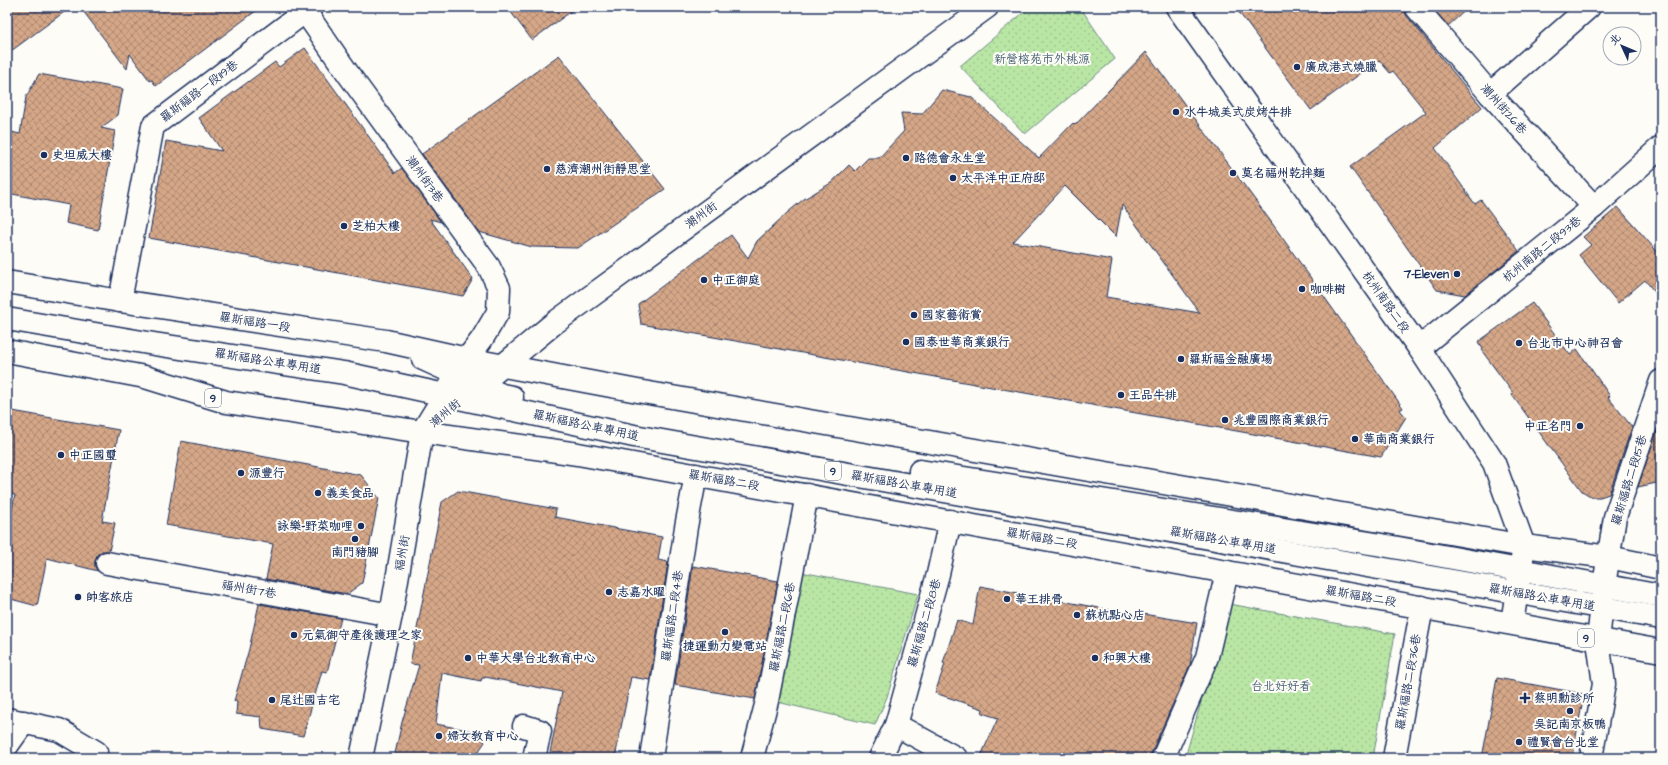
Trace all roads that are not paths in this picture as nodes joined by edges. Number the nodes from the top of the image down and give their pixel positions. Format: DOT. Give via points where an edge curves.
graph roads {
  1 [pos="987,7"];
  2 [pos="1178,7"];
  3 [pos="1416,7"];
  4 [pos="1589,7"];
  5 [pos="306,8"];
  6 [pos="1490,94"];
  7 [pos="1661,147"];
  8 [pos="1594,207"];
  9 [pos="7,282"];
  10 [pos="120,301"];
  11 [pos="7,319"];
  12 [pos="1419,348"];
  13 [pos="7,351"];
  14 [pos="502,366"];
  15 [pos="462,367"];
  16 [pos="1661,381"];
  17 [pos="463,392"];
  18 [pos="422,432"];
  19 [pos="696,475"];
  20 [pos="807,495"];
  21 [pos="950,521"];
  22 [pos="1524,546"];
  23 [pos="1609,558"];
  24 [pos="107,563"];
  25 [pos="1661,568"];
  26 [pos="1521,570"];
  27 [pos="1227,572"];
  28 [pos="1604,585"];
  29 [pos="1517,593"];
  30 [pos="1661,596"];
  31 [pos="1422,607"];
  32 [pos="1601,608"];
  33 [pos="391,615"];
  34 [pos="1661,618"];
  35 [pos="1512,624"];
  36 [pos="1598,641"];
  37 [pos="1661,652"];
  38 [pos="16,721"];
  39 [pos="896,725"];
  40 [pos="524,726"];
  41 [pos="7,746"];
  42 [pos="96,752"];
  43 [pos="361,758"];
  44 [pos="534,758"];
  45 [pos="651,758"];
  46 [pos="752,758"];
  47 [pos="880,758"];
  48 [pos="956,758"];
  49 [pos="1163,758"];
  50 [pos="1394,758"];
  51 [pos="1591,758"];
  1 -- 14 [label="main road, 潮州街" via="553,324"];
  2 -- 12 [label="main road, 杭州南路二段"];
  3 -- 6 [label="main road, 潮州街26巷"];
  4 -- 6 [label="main road"];
  5 -- 10 [label="main road, 羅斯福路一段119巷" via="153,126"];
  5 -- 15 [label="main road, 潮州街3巷" via="349,76 489,267 498,288 498,312"];
  6 -- 8 [label="main road, 潮州街26巷"];
  7 -- 8 [label="main road, 杭州南路二段93巷"];
  8 -- 12 [label="main road, 杭州南路二段93巷"];
  9 -- 10 [label="main road, 羅斯福路一段"];
  10 -- 15 [label="main road, 羅斯福路一段" via="386,342"];
  11 -- 17 [label="main road, 羅斯福路公車專用道 / 9"];
  12 -- 22 [label="main road, 杭州南路二段" via="1494,463"];
  13 -- 18 [label="main road, 9" via="145,377 226,402"];
  14 -- 15 [label="main road"];
  14 -- 17 [label="main road, 潮州街"];
  14 -- 22 [label="main road"];
  15 -- 17 [label="main road, 福州街"];
  16 -- 23 [label="main road, 羅斯福路二段15巷" via="1615,516"];
  17 -- 18 [label="main road, 福州街"];
  17 -- 26 [label="main road, 羅斯福路公車專用道 / 9" via="502,396 716,439 1382,545"];
  17 -- 29 [label="main road, 羅斯福路公車專用道 / 9" via="634,436"];
  18 -- 19 [label="main road, 羅斯福路二段 / 9" via="578,454"];
  18 -- 33 [label="main road, 福州街"];
  19 -- 20 [label="main road, 羅斯福路二段 / 9"];
  19 -- 45 [label="main road, 羅斯福路二段4巷"];
  20 -- 21 [label="main road, 羅斯福路二段 / 9"];
  20 -- 46 [label="main road, 羅斯福路二段6巷" via="767,701"];
  21 -- 27 [label="main road, 羅斯福路二段 / 9"];
  21 -- 39 [label="main road, 羅斯福路二段8巷"];
  22 -- 23 [label="main road"];
  22 -- 26 [label="main road, 杭州南路二段"];
  23 -- 25 [label="main road"];
  23 -- 28 [label="main road, 羅斯福路二段15巷"];
  24 -- 33 [label="main road, 福州街7巷"];
  26 -- 28 [label="main road, 羅斯福路公車專用道 / 9"];
  26 -- 29 [label="main road, 杭州南路二段"];
  27 -- 31 [label="main road, 羅斯福路二段 / 9"];
  27 -- 49 [label="main road" via="1207,657"];
  28 -- 30 [label="main road, 羅斯福路公車專用道 / 9"];
  28 -- 32 [label="main road, 羅斯福路二段15巷"];
  29 -- 32 [label="main road, 羅斯福路公車專用道 / 9"];
  29 -- 35 [label="main road, 杭州南路二段"];
  31 -- 35 [label="main road, 羅斯福路二段 / 9"];
  31 -- 50 [label="main road, 羅斯福路二段36巷"];
  32 -- 34 [label="main road, 羅斯福路公車專用道 / 9"];
  32 -- 36 [label="main road, 羅斯福路二段15巷"];
  33 -- 43 [label="main road, 福州街"];
  35 -- 36 [label="main road, 羅斯福路二段 / 9"];
  36 -- 37 [label="main road, 羅斯福路二段 / 9"];
  36 -- 51 [label="main road, 羅斯福路二段15巷" via="1604,684"];
  38 -- 41 [label="main road"];
  38 -- 42 [label="main road" via="59,730"];
  39 -- 47 [label="main road, 羅斯福路二段8巷"];
  39 -- 48 [label="main road"];
  40 -- 44 [label="main road" via="540,731"];
}
